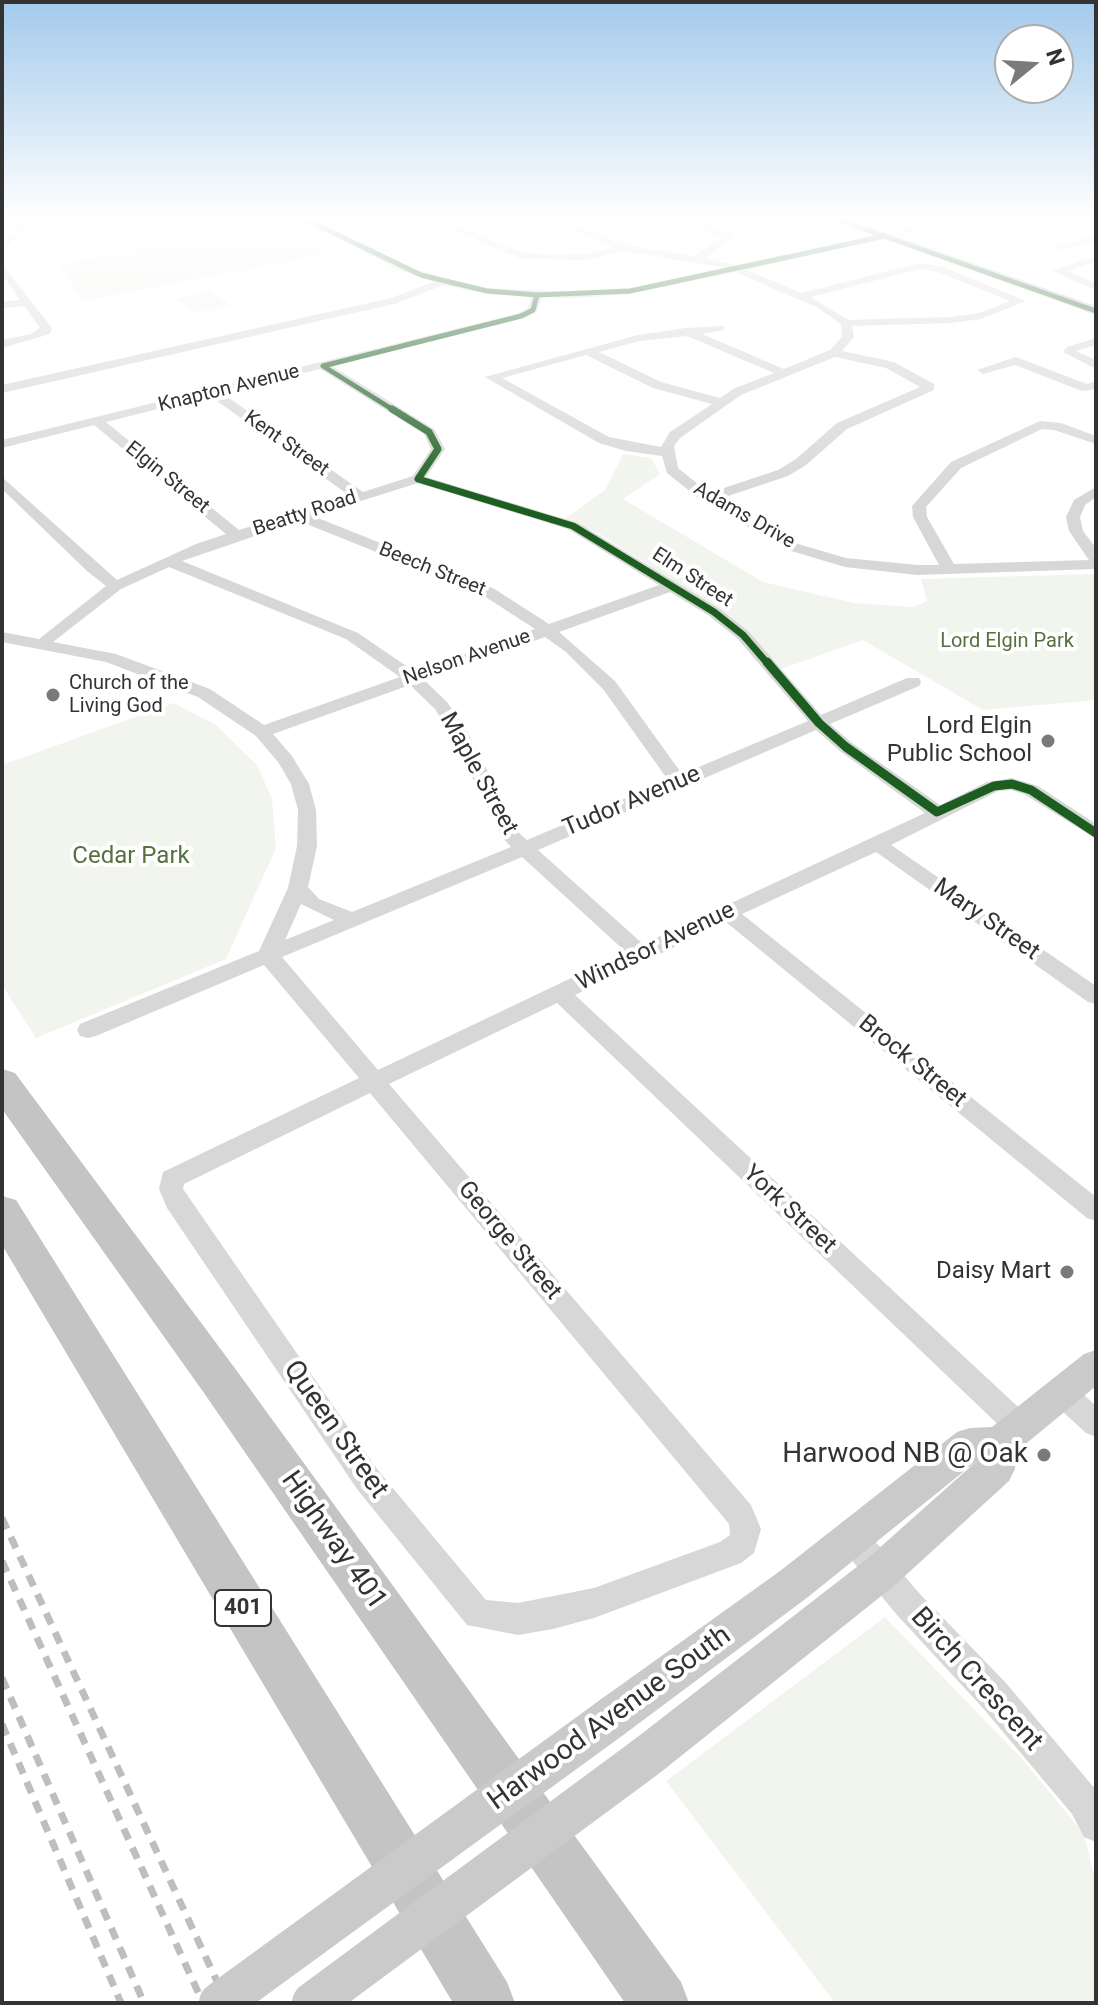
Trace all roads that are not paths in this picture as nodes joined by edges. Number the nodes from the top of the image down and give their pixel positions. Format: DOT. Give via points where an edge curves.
graph roads {
  1 [pos="34,311"];
  2 [pos="351,311"];
  3 [pos="532,311"];
  4 [pos="830,311"];
  5 [pos="995,311"];
  6 [pos="846,323"];
  7 [pos="720,328"];
  8 [pos="685,330"];
  9 [pos="1096,341"];
  10 [pos="2,344"];
  11 [pos="587,351"];
  12 [pos="834,353"];
  13 [pos="1096,365"];
  14 [pos="323,366"];
  15 [pos="983,370"];
  16 [pos="784,373"];
  17 [pos="1096,385"];
  18 [pos="2,389"];
  19 [pos="212,392"];
  20 [pos="719,402"];
  21 [pos="97,421"];
  22 [pos="1096,440"];
  23 [pos="2,444"];
  24 [pos="666,452"];
  25 [pos="418,479"];
  26 [pos="2,481"];
  27 [pos="1096,491"];
  28 [pos="360,496"];
  29 [pos="707,498"];
  30 [pos="302,517"];
  31 [pos="237,536"];
  32 [pos="169,561"];
  33 [pos="1096,562"];
  34 [pos="949,569"];
  35 [pos="116,586"];
  36 [pos="672,586"];
  37 [pos="548,631"];
  38 [pos="2,637"];
  39 [pos="41,647"];
  40 [pos="411,677"];
  41 [pos="913,682"];
  42 [pos="819,723"];
  43 [pos="262,732"];
  44 [pos="678,782"];
  45 [pos="937,812"];
  46 [pos="1096,833"];
  47 [pos="877,844"];
  48 [pos="523,849"];
  49 [pos="298,888"];
  50 [pos="728,913"];
  51 [pos="350,919"];
  52 [pos="641,953"];
  53 [pos="268,955"];
  54 [pos="560,993"];
  55 [pos="1096,997"];
  56 [pos="88,1030"];
  57 [pos="374,1081"];
  58 [pos="2,1082"];
  59 [pos="2,1211"];
  60 [pos="1096,1211"];
  61 [pos="1096,1365"];
  62 [pos="1061,1392"];
  63 [pos="1096,1424"];
  64 [pos="1009,1435"];
  65 [pos="746,1529"];
  66 [pos="852,1537"];
  67 [pos="881,1572"];
  68 [pos="1096,1825"];
  69 [pos="220,2003"];
  70 [pos="313,2003"];
  71 [pos="486,2003"];
  72 [pos="660,2003"];
  1 -- 10 [label="street" via="46,332"];
  2 -- 18 [label="street"];
  3 -- 14 [label="street, Knapton Avenue"];
  4 -- 6 [label="street"];
  5 -- 6 [label="street" via="951,320"];
  6 -- 12 [label="street" via="848,337"];
  7 -- 8 [label="street"];
  8 -- 11 [label="street"];
  8 -- 16 [label="street"];
  9 -- 13 [label="street" via="1069,352"];
  11 -- 20 [label="street" via="657,385"];
  11 -- 24 [label="street" via="491,377 604,440"];
  12 -- 16 [label="street"];
  12 -- 29 [label="street" via="890,365 930,387 842,426 783,473"];
  14 -- 19 [label="street, Knapton Avenue"];
  14 -- 25 [label="street" via="429,432 438,449"];
  15 -- 17 [label="street" via="1016,361 1086,388"];
  16 -- 20 [label="street"];
  19 -- 21 [label="street, Knapton Avenue"];
  19 -- 28 [label="street, Kent Street"];
  20 -- 24 [label="street" via="675,435"];
  21 -- 23 [label="street, Knapton Avenue"];
  21 -- 31 [label="street, Elgin Street"];
  22 -- 34 [label="street" via="1040,425 956,465 919,506"];
  24 -- 29 [label="street, Adams Drive" via="672,470"];
  25 -- 28 [label="street, Beatty Road"];
  25 -- 36 [label="street, Elm Street" via="573,526"];
  26 -- 35 [label="street"];
  27 -- 33 [label="street" via="1079,503 1073,517"];
  28 -- 30 [label="street, Beatty Road"];
  29 -- 34 [label="street, Adams Drive" via="793,547 896,570"];
  30 -- 31 [label="street, Beatty Road"];
  30 -- 37 [label="street, Beech Street" via="487,591"];
  31 -- 32 [label="street, Beatty Road"];
  32 -- 35 [label="street, Beatty Road"];
  32 -- 40 [label="street, Maple Street" via="352,636"];
  33 -- 34 [label="street, Adams Drive"];
  35 -- 39 [label="street, Beatty Road"];
  36 -- 37 [label="street, Nelson Avenue"];
  36 -- 42 [label="street, Elm Street" via="743,635"];
  37 -- 40 [label="street, Nelson Avenue"];
  37 -- 44 [label="street, Beech Street" via="609,685"];
  38 -- 39 [label="street"];
  39 -- 43 [label="street" via="110,658 154,672 217,699"];
  40 -- 43 [label="street, Nelson Avenue"];
  40 -- 48 [label="street, Maple Street" via="453,724"];
  41 -- 42 [label="street, Tudor Avenue"];
  42 -- 44 [label="street, Tudor Avenue"];
  42 -- 45 [label="street, Elm Street"];
  43 -- 49 [label="street" via="300,784 307,810 307,846"];
  44 -- 48 [label="street, Tudor Avenue"];
  45 -- 46 [label="street, Windsor Avenue" via="994,786 1012,784 1031,790"];
  45 -- 47 [label="street, Windsor Avenue"];
  47 -- 50 [label="street, Windsor Avenue"];
  47 -- 55 [label="street, Mary Street"];
  48 -- 51 [label="street, Tudor Avenue"];
  48 -- 52 [label="street, Maple Street"];
  49 -- 51 [label="street" via="312,904"];
  49 -- 53 [label="street"];
  50 -- 52 [label="street, Windsor Avenue"];
  50 -- 60 [label="street, Brock Street"];
  51 -- 53 [label="street, Tudor Avenue"];
  52 -- 54 [label="street, Windsor Avenue"];
  53 -- 56 [label="street, Tudor Avenue"];
  53 -- 57 [label="street, George Street"];
  54 -- 57 [label="street, Windsor Avenue"];
  54 -- 64 [label="street, York Street"];
  57 -- 65 [label="street, George Street" via="740,1515"];
  57 -- 65 [label="street, Queen Street" via="172,1179 171,1189 367,1479 478,1614 518,1619 594,1603 730,1553 743,1543"];
  58 -- 72 [label="highway, Highway 401"];
  59 -- 71 [label="highway, 401"];
  61 -- 62 [label="main road, Harwood Avenue South"];
  62 -- 63 [label="street"];
  62 -- 64 [label="main road, Harwood Avenue South"];
  64 -- 66 [label="main road, Harwood Avenue South" via="970,1444"];
  64 -- 67 [label="main road, Harwood Avenue South" via="996,1469"];
  66 -- 67 [label="street, Birch Crescent"];
  66 -- 69 [label="main road, Harwood Avenue South, bridge"];
  67 -- 68 [label="street, Birch Crescent" via="994,1695 1084,1802"];
  67 -- 70 [label="main road, Harwood Avenue South, bridge" via="646,1757"];
}
